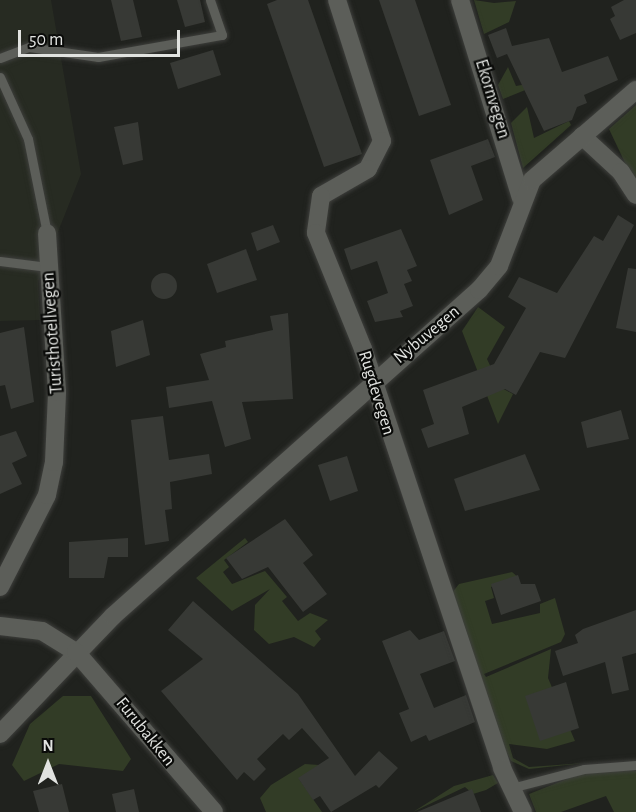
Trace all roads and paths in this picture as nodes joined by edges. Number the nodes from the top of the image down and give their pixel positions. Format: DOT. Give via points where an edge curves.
graph roads {
  1 [pos="210,0"];
  2 [pos="337,0"];
  3 [pos="460,0"];
  4 [pos="0,58"];
  5 [pos="0,76"];
  6 [pos="636,90"];
  7 [pos="582,136"];
  8 [pos="636,195"];
  9 [pos="521,198"];
  10 [pos="47,233"];
  11 [pos="0,261"];
  12 [pos="48,267"];
  13 [pos="373,380"];
  14 [pos="0,587"];
  15 [pos="0,626"];
  16 [pos="76,652"];
  17 [pos="0,734"];
  18 [pos="636,765"];
  19 [pos="511,788"];
  20 [pos="214,812"];
  21 [pos="523,812"];
  1 -- 4 [label="lane" via="222,35 98,57 29,47"];
  2 -- 13 [label="street, Rugdevegen" via="382,141 368,169 321,196 314,221"];
  3 -- 9 [label="street, Ekornvegen"];
  5 -- 10 [label="lane, Turisthotellvegen" via="28,139"];
  6 -- 7 [label="street, Nybuvegen"];
  7 -- 8 [label="street" via="621,172"];
  7 -- 9 [label="street, Nybuvegen" via="532,180"];
  9 -- 13 [label="street, Nybuvegen" via="500,266"];
  10 -- 12 [label="street, Turisthotellvegen"];
  11 -- 12 [label="lane"];
  12 -- 14 [label="street, Turisthotellvegen" via="57,392 54,462 47,495"];
  13 -- 16 [label="street, Nybuvegen"];
  13 -- 19 [label="street, Rugdevegen"];
  15 -- 16 [label="street, Furubakken" via="42,631"];
  16 -- 17 [label="street, Nybuvegen"];
  16 -- 20 [label="street, Furubakken"];
  18 -- 19 [label="lane" via="584,769"];
  19 -- 21 [label="street, Rugdevegen"];
}
